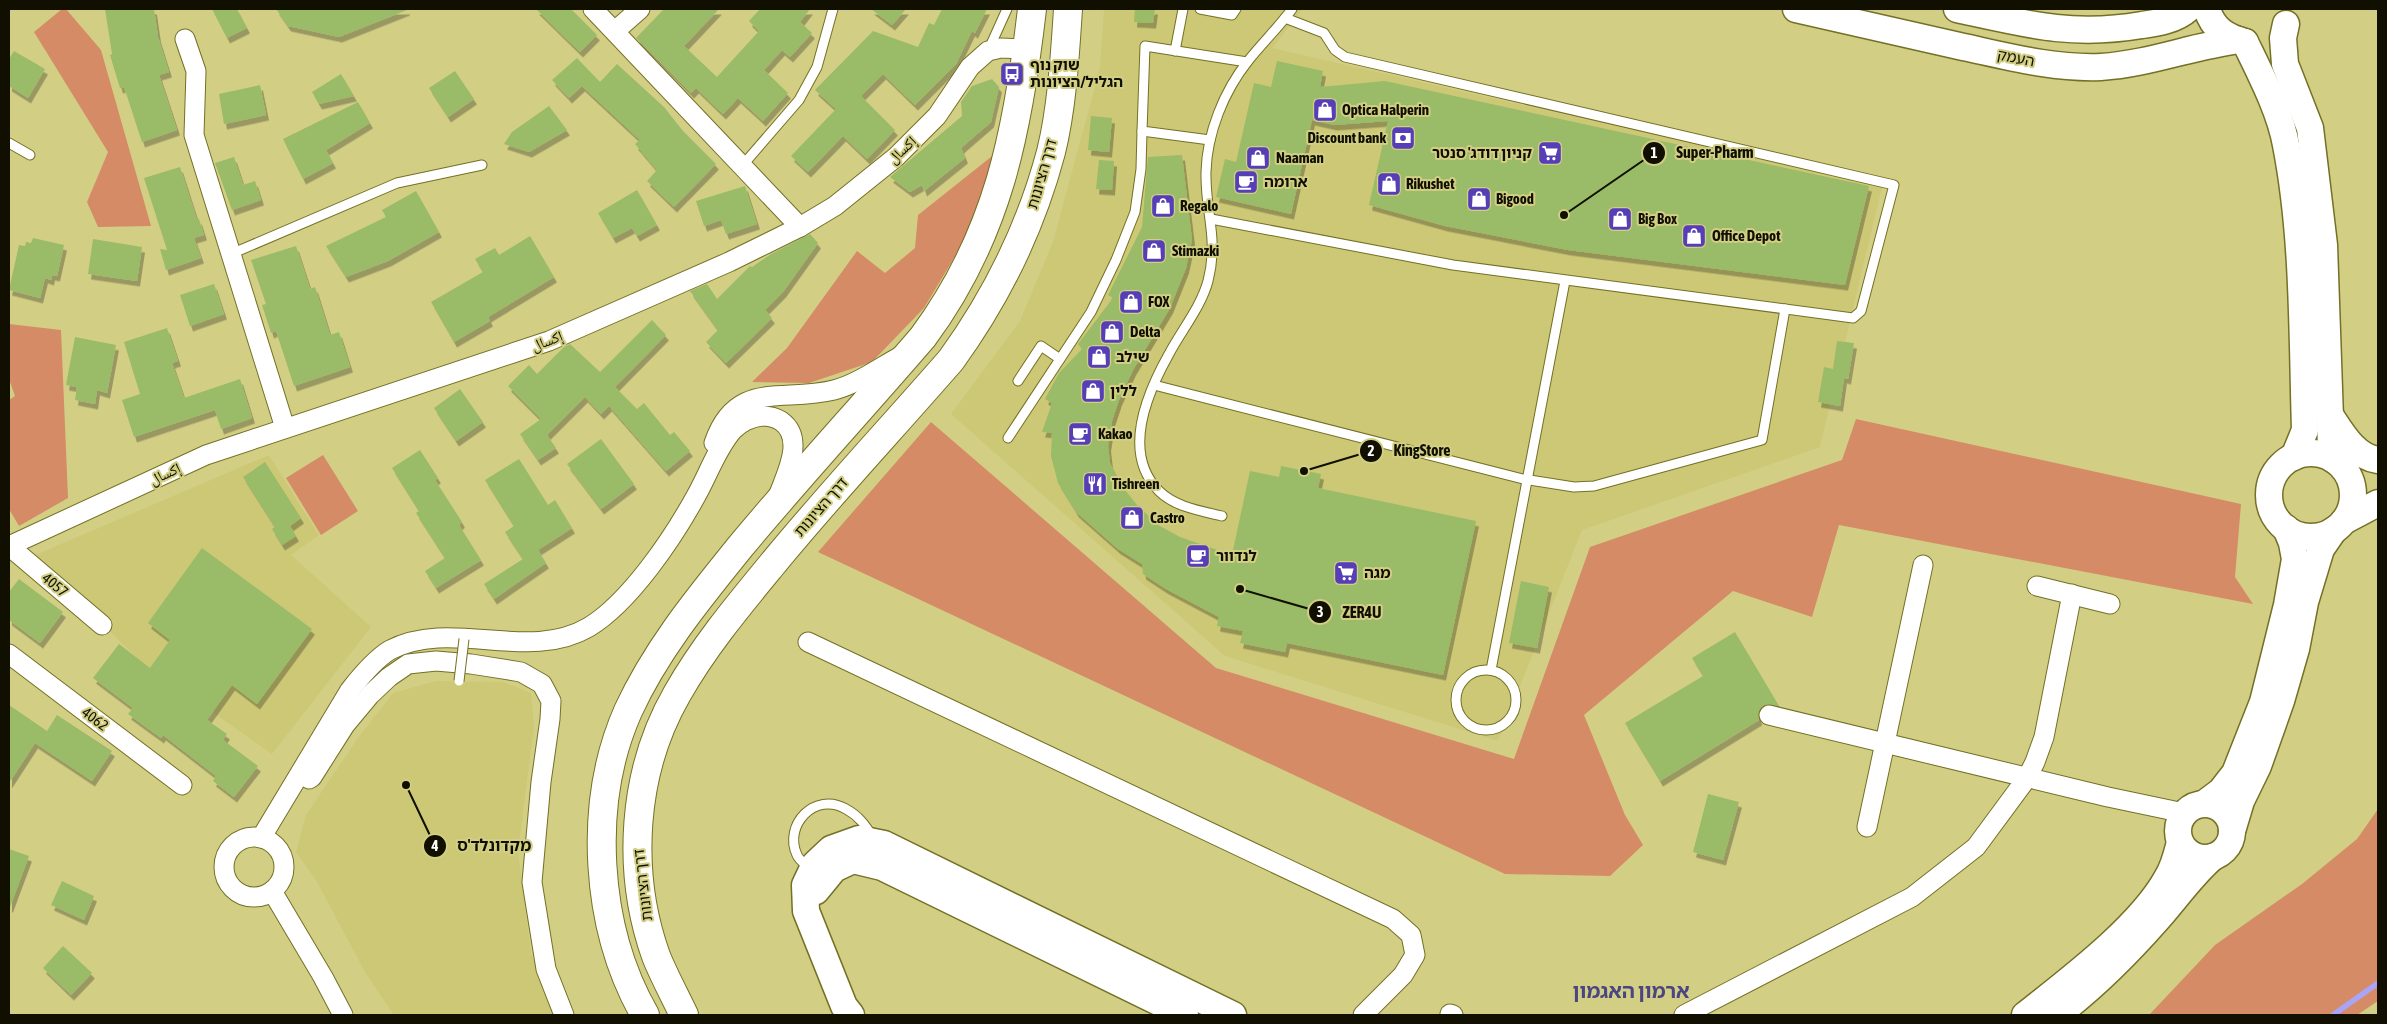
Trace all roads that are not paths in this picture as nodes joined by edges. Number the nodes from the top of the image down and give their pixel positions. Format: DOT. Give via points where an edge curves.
graph roads {
  1 [pos="593,9"];
  2 [pos="640,9"];
  3 [pos="833,9"];
  4 [pos="1007,9"];
  5 [pos="1032,9"];
  6 [pos="1068,9"];
  7 [pos="1183,9"];
  8 [pos="1200,9"];
  9 [pos="1236,9"];
  10 [pos="1292,9"];
  11 [pos="1796,9"];
  12 [pos="1957,9"];
  13 [pos="2188,9"];
  14 [pos="2207,9"];
  15 [pos="2290,14"];
  16 [pos="1285,18"];
  17 [pos="615,31"];
  18 [pos="185,39"];
  19 [pos="2242,41"];
  20 [pos="1027,49"];
  21 [pos="988,51"];
  22 [pos="1175,51"];
  23 [pos="1247,62"];
  24 [pos="1142,131"];
  25 [pos="1210,140"];
  26 [pos="9,143"];
  27 [pos="30,155"];
  28 [pos="482,166"];
  29 [pos="742,166"];
  30 [pos="1211,219"];
  31 [pos="800,227"];
  32 [pos="231,254"];
  33 [pos="1565,281"];
  34 [pos="1785,309"];
  35 [pos="913,349"];
  36 [pos="1060,359"];
  37 [pos="1018,381"];
  38 [pos="1154,385"];
  39 [pos="2330,415"];
  40 [pos="286,428"];
  41 [pos="1008,438"];
  42 [pos="2294,457"];
  43 [pos="2378,460"];
  44 [pos="2339,464"];
  45 [pos="2378,478"];
  46 [pos="1527,480"];
  47 [pos="696,496"];
  48 [pos="2378,503"];
  49 [pos="773,508"];
  50 [pos="1222,516"];
  51 [pos="2339,526"];
  52 [pos="2286,528"];
  53 [pos="9,546"];
  54 [pos="1923,564"];
  55 [pos="2037,586"];
  56 [pos="2072,594"];
  57 [pos="2110,604"];
  58 [pos="102,625"];
  59 [pos="464,640"];
  60 [pos="808,642"];
  61 [pos="9,654"];
  62 [pos="1491,670"];
  63 [pos="459,681"];
  64 [pos="1769,716"];
  65 [pos="1886,744"];
  66 [pos="2027,778"];
  67 [pos="182,785"];
  68 [pos="290,789"];
  69 [pos="2195,808"];
  70 [pos="1867,827"];
  71 [pos="2232,831"];
  72 [pos="261,838"];
  73 [pos="2180,842"];
  74 [pos="877,843"];
  75 [pos="2213,857"];
  76 [pos="812,871"];
  77 [pos="272,891"];
  78 [pos="816,934"];
  79 [pos="343,1015"];
  80 [pos="564,1015"];
  81 [pos="645,1015"];
  82 [pos="684,1015"];
  83 [pos="850,1015"];
  84 [pos="1185,1015"];
  85 [pos="1233,1015"];
  86 [pos="1363,1015"];
  87 [pos="1684,1015"];
  88 [pos="2025,1015"];
  89 [pos="2057,1015"];
  1 -- 17 [label="street"];
  2 -- 17 [label="street"];
  3 -- 29 [label="lane" via="817,67 799,100"];
  4 -- 21 [label="lane"];
  5 -- 20 [label="highway"];
  6 -- 82 [label="highway, דרך הציונות" via="1051,150 1039,192 1000,283 951,360 739,605 700,656 660,726 641,799 638,872 648,929 657,957"];
  7 -- 22 [label="lane"];
  8 -- 9 [label="lane" via="1232,15"];
  10 -- 16 [label="lane"];
  11 -- 19 [label="street, העמק" via="2011,58 2075,67 2130,64 2217,43"];
  12 -- 13 [label="street" via="2051,29 2076,31 2156,23"];
  14 -- 19 [label="street" via="2217,29"];
  15 -- 19 [label="street, העמק" via="2274,35 2260,41"];
  15 -- 39 [label="street" via="2283,38 2286,64 2310,128 2324,245"];
  16 -- 23 [label="lane"];
  16 -- 34 [label="lane" via="1324,33 1335,50 1345,57 1894,185 1861,311 1854,318"];
  17 -- 29 [label="street"];
  18 -- 32 [label="street" via="196,71 194,135"];
  19 -- 42 [label="street" via="2273,105 2286,143 2298,248 2305,430"];
  20 -- 21 [label="street"];
  20 -- 35 [label="highway" via="1014,132 986,225 943,310"];
  21 -- 31 [label="street, إكسال" via="970,67 937,116 896,157 835,206"];
  22 -- 23 [label="lane"];
  22 -- 24 [label="lane" via="1145,46"];
  23 -- 25 [label="lane" via="1220,110"];
  24 -- 25 [label="lane"];
  24 -- 36 [label="lane" via="1135,212 1091,312"];
  25 -- 30 [label="lane" via="1206,172"];
  26 -- 27 [label="lane"];
  28 -- 32 [label="lane" via="397,183"];
  29 -- 31 [label="street"];
  30 -- 33 [label="lane" via="1453,265"];
  30 -- 38 [label="lane" via="1213,259 1207,284"];
  31 -- 40 [label="street, إكسال" via="729,262 549,341"];
  32 -- 40 [label="street"];
  33 -- 34 [label="lane"];
  33 -- 46 [label="lane"];
  34 -- 46 [label="lane" via="1762,440 1594,486 1574,487"];
  35 -- 47 [label="street" via="836,390 756,397 739,404 726,417 717,434"];
  35 -- 49 [label="highway"];
  36 -- 37 [label="lane" via="1041,346"];
  36 -- 41 [label="lane"];
  38 -- 46 [label="lane"];
  38 -- 50 [label="lane" via="1146,401 1141,424 1140,452 1149,477 1160,492 1176,502"];
  39 -- 43 [label="street" via="2350,443 2369,459"];
  39 -- 44 [label="street" via="2331,447"];
  40 -- 53 [label="street, إكسال" via="206,455"];
  42 -- 44 [label="street" via="2314,454"];
  42 -- 52 [label="street" via="2274,476 2270,491 2277,519"];
  44 -- 45 [label="street" via="2363,481"];
  44 -- 51 [label="street" via="2351,482 2353,495 2351,509"];
  46 -- 62 [label="lane"];
  47 -- 49 [label="street" via="733,431 748,419 765,416 788,427 792,440 792,458"];
  47 -- 59 [label="street" via="630,590 608,614 588,628 557,640"];
  48 -- 51 [label="street"];
  49 -- 81 [label="highway" via="670,636 627,713 615,752 606,794 602,874 618,954"];
  51 -- 52 [label="street" via="2322,536 2310,537"];
  51 -- 71 [label="street" via="2321,549 2281,701"];
  52 -- 69 [label="street" via="2295,559 2263,702 2235,773 2222,791"];
  53 -- 58 [label="street, 4057"];
  54 -- 65 [label="street"];
  55 -- 56 [label="street"];
  56 -- 57 [label="street"];
  56 -- 66 [label="street" via="2044,737"];
  59 -- 63 [label="lane, bridge"];
  59 -- 68 [label="street" via="432,638 410,642 389,651 350,690"];
  60 -- 86 [label="street" via="1393,919 1411,935 1415,955 1403,975"];
  61 -- 67 [label="street, 4062"];
  62 -- 62 [label="lane" via="1470,674 1457,693 1459,714 1480,730 1501,727 1513,714 1516,704 1512,683"];
  64 -- 65 [label="street"];
  65 -- 66 [label="street"];
  65 -- 70 [label="street"];
  66 -- 69 [label="street"];
  66 -- 87 [label="street" via="1976,847 1912,897"];
  68 -- 72 [label="street"];
  68 -- 80 [label="street" via="312,777 345,725 370,695 408,664 436,661 471,664 521,672 542,684 551,701 532,882 546,969"];
  69 -- 71 [label="street" via="2213,804 2226,813"];
  69 -- 73 [label="street" via="2178,827"];
  71 -- 75 [label="street" via="2226,849"];
  72 -- 77 [label="street" via="275,846 284,861 284,872"];
  72 -- 77 [label="street" via="242,840 233,846 226,858 225,873 228,882 244,895 253,897"];
  73 -- 75 [label="street" via="2184,849 2197,857"];
  73 -- 88 [label="street" via="2166,880 2145,908 2087,965"];
  74 -- 76 [label="street" via="859,839 831,849"];
  74 -- 76 [label="lane" via="862,820 845,808 826,803 809,808 796,826 794,845 798,856"];
  74 -- 85 [label="street"];
  75 -- 89 [label="street" via="2127,952"];
  76 -- 78 [label="street" via="805,885 806,911"];
  77 -- 79 [label="street"];
  78 -- 83 [label="street"];
  78 -- 84 [label="street" via="814,894 834,869 853,860 882,867"];
}
